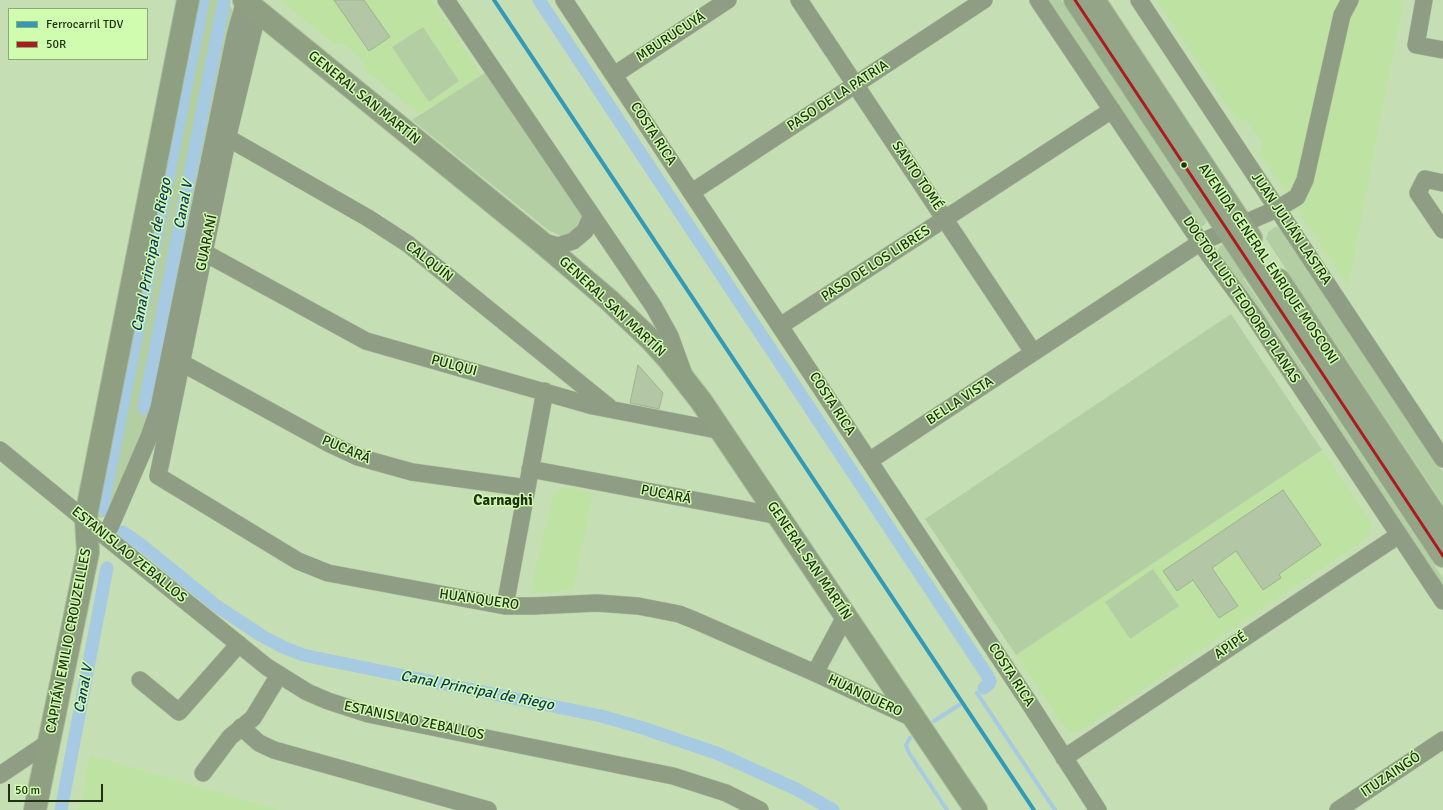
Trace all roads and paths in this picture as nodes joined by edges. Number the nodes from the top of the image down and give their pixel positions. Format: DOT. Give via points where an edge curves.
graph roads {
  1 [pos="188,0"];
  2 [pos="446,0"];
  3 [pos="564,0"];
  4 [pos="728,0"];
  5 [pos="799,0"];
  6 [pos="984,0"];
  7 [pos="1038,0"];
  8 [pos="1075,0"];
  9 [pos="1094,0"];
  10 [pos="1139,0"];
  11 [pos="1350,0"];
  12 [pos="1424,0"];
  13 [pos="248,3"];
  14 [pos="1443,50"];
  15 [pos="614,75"];
  16 [pos="855,84"];
  17 [pos="1112,110"];
  18 [pos="228,138"];
  19 [pos="1443,183"];
  20 [pos="692,192"];
  21 [pos="1277,209"];
  22 [pos="592,215"];
  23 [pos="945,219"];
  24 [pos="1235,227"];
  25 [pos="1443,230"];
  26 [pos="540,241"];
  27 [pos="1201,242"];
  28 [pos="205,253"];
  29 [pos="780,326"];
  30 [pos="1034,352"];
  31 [pos="182,363"];
  32 [pos="686,380"];
  33 [pos="545,391"];
  34 [pos="613,411"];
  35 [pos="722,431"];
  36 [pos="0,450"];
  37 [pos="1443,459"];
  38 [pos="869,461"];
  39 [pos="530,469"];
  40 [pos="158,476"];
  41 [pos="527,488"];
  42 [pos="779,516"];
  43 [pos="86,519"];
  44 [pos="1443,527"];
  45 [pos="104,535"];
  46 [pos="1399,535"];
  47 [pos="88,552"];
  48 [pos="1443,556"];
  49 [pos="1443,601"];
  50 [pos="505,606"];
  51 [pos="846,615"];
  52 [pos="239,644"];
  53 [pos="815,673"];
  54 [pos="279,675"];
  55 [pos="140,680"];
  56 [pos="915,719"];
  57 [pos="241,727"];
  58 [pos="1443,740"];
  59 [pos="49,742"];
  60 [pos="1064,758"];
  61 [pos="1,772"];
  62 [pos="203,773"];
  63 [pos="35,810"];
  64 [pos="488,810"];
  65 [pos="760,810"];
  66 [pos="976,810"];
  67 [pos="1098,810"];
  68 [pos="1338,810"];
  1 -- 43 [label="main road, CAPITÁN EMILIO CROUZEILLES"];
  2 -- 22 [label="street"];
  3 -- 15 [label="street, COSTA RICA"];
  4 -- 15 [label="street, MBURUCUYÁ"];
  5 -- 16 [label="street, SANTO TOMÉ"];
  6 -- 16 [label="street, PASO DE LA PATRIA"];
  7 -- 17 [label="street, DOCTOR LUIS TEODORO PLANAS"];
  8 -- 24 [label="highway, AVENIDA GENERAL ENRIQUE MOSCONI"];
  9 -- 24 [label="highway, AVENIDA GENERAL ENRIQUE MOSCONI"];
  10 -- 21 [label="street, JUAN JULIÁN LASTRA"];
  11 -- 21 [label="street, BELLA VISTA" via="1342,15 1305,180 1298,197"];
  12 -- 14 [label="street" via="1416,45"];
  13 -- 18 [label="street, GUARANÍ"];
  13 -- 26 [label="main road, GENERAL SAN MARTÍN"];
  13 -- 45 [label="street, CAPITÁN EMILIO CROUZEILLES" via="235,36 159,408 149,437"];
  15 -- 20 [label="street, COSTA RICA"];
  16 -- 20 [label="street, PASO DE LA PATRIA"];
  16 -- 23 [label="street, SANTO TOMÉ"];
  17 -- 23 [label="street, PASO DE LOS LIBRES"];
  17 -- 27 [label="street, DOCTOR LUIS TEODORO PLANAS"];
  18 -- 28 [label="street, GUARANÍ"];
  18 -- 34 [label="street, CALQUÍN" via="368,218 408,244"];
  19 -- 25 [label="street" via="1425,179 1418,193"];
  20 -- 29 [label="street, COSTA RICA"];
  21 -- 24 [label="street, BELLA VISTA"];
  21 -- 37 [label="street, JUAN JULIÁN LASTRA"];
  22 -- 26 [label="street" via="585,231 573,241 558,246"];
  22 -- 32 [label="street" via="662,320"];
  23 -- 29 [label="street, PASO DE LOS LIBRES"];
  23 -- 30 [label="street, SANTO TOMÉ"];
  24 -- 27 [label="street, BELLA VISTA"];
  24 -- 44 [label="highway, AVENIDA GENERAL ENRIQUE MOSCONI"];
  24 -- 48 [label="highway, AVENIDA GENERAL ENRIQUE MOSCONI"];
  26 -- 32 [label="main road, GENERAL SAN MARTÍN" via="630,320"];
  27 -- 30 [label="street, BELLA VISTA"];
  27 -- 46 [label="street, DOCTOR LUIS TEODORO PLANAS" via="1249,309"];
  28 -- 31 [label="street, GUARANÍ"];
  28 -- 33 [label="street, PULQUI" via="366,340"];
  29 -- 38 [label="street, COSTA RICA"];
  30 -- 38 [label="street, BELLA VISTA"];
  31 -- 40 [label="street, GUARANÍ"];
  31 -- 41 [label="street, PUCARÁ" via="358,457 412,472"];
  32 -- 35 [label="main road, GENERAL SAN MARTÍN"];
  33 -- 34 [label="street, PULQUI"];
  33 -- 39 [label="street"];
  34 -- 35 [label="street, PULQUI"];
  35 -- 42 [label="main road, GENERAL SAN MARTÍN"];
  36 -- 43 [label="street, ESTANISLAO ZEBALLOS"];
  38 -- 60 [label="street, COSTA RICA"];
  39 -- 41 [label="street"];
  39 -- 42 [label="street, PUCARÁ"];
  40 -- 50 [label="street, HUANQUERO" via="314,568 343,576"];
  41 -- 50 [label="street"];
  42 -- 51 [label="main road, GENERAL SAN MARTÍN"];
  43 -- 45 [label="street, ESTANISLAO ZEBALLOS"];
  43 -- 47 [label="main road, CAPITÁN EMILIO CROUZEILLES"];
  45 -- 47 [label="main road"];
  45 -- 52 [label="street, ESTANISLAO ZEBALLOS"];
  46 -- 49 [label="street, DOCTOR LUIS TEODORO PLANAS"];
  46 -- 60 [label="street, APIPÉ"];
  47 -- 59 [label="main road, CAPITÁN EMILIO CROUZEILLES"];
  50 -- 53 [label="street, HUANQUERO" via="597,603 660,610 694,620"];
  51 -- 53 [label="street, HUANQUERO"];
  51 -- 56 [label="main road, GENERAL SAN MARTÍN"];
  52 -- 54 [label="street, ESTANISLAO ZEBALLOS"];
  52 -- 55 [label="street" via="178,712"];
  53 -- 56 [label="street, HUANQUERO"];
  54 -- 57 [label="street" via="253,718"];
  54 -- 65 [label="street, ESTANISLAO ZEBALLOS" via="307,692 368,714 673,776 726,793"];
  56 -- 66 [label="main road, GENERAL SAN MARTÍN"];
  57 -- 62 [label="street" via="230,737"];
  57 -- 64 [label="street" via="259,743 274,750"];
  58 -- 68 [label="street, ITUZAINGÓ"];
  59 -- 61 [label="street"];
  59 -- 63 [label="main road, CAPITÁN EMILIO CROUZEILLES"];
  60 -- 67 [label="street, COSTA RICA"];
}
